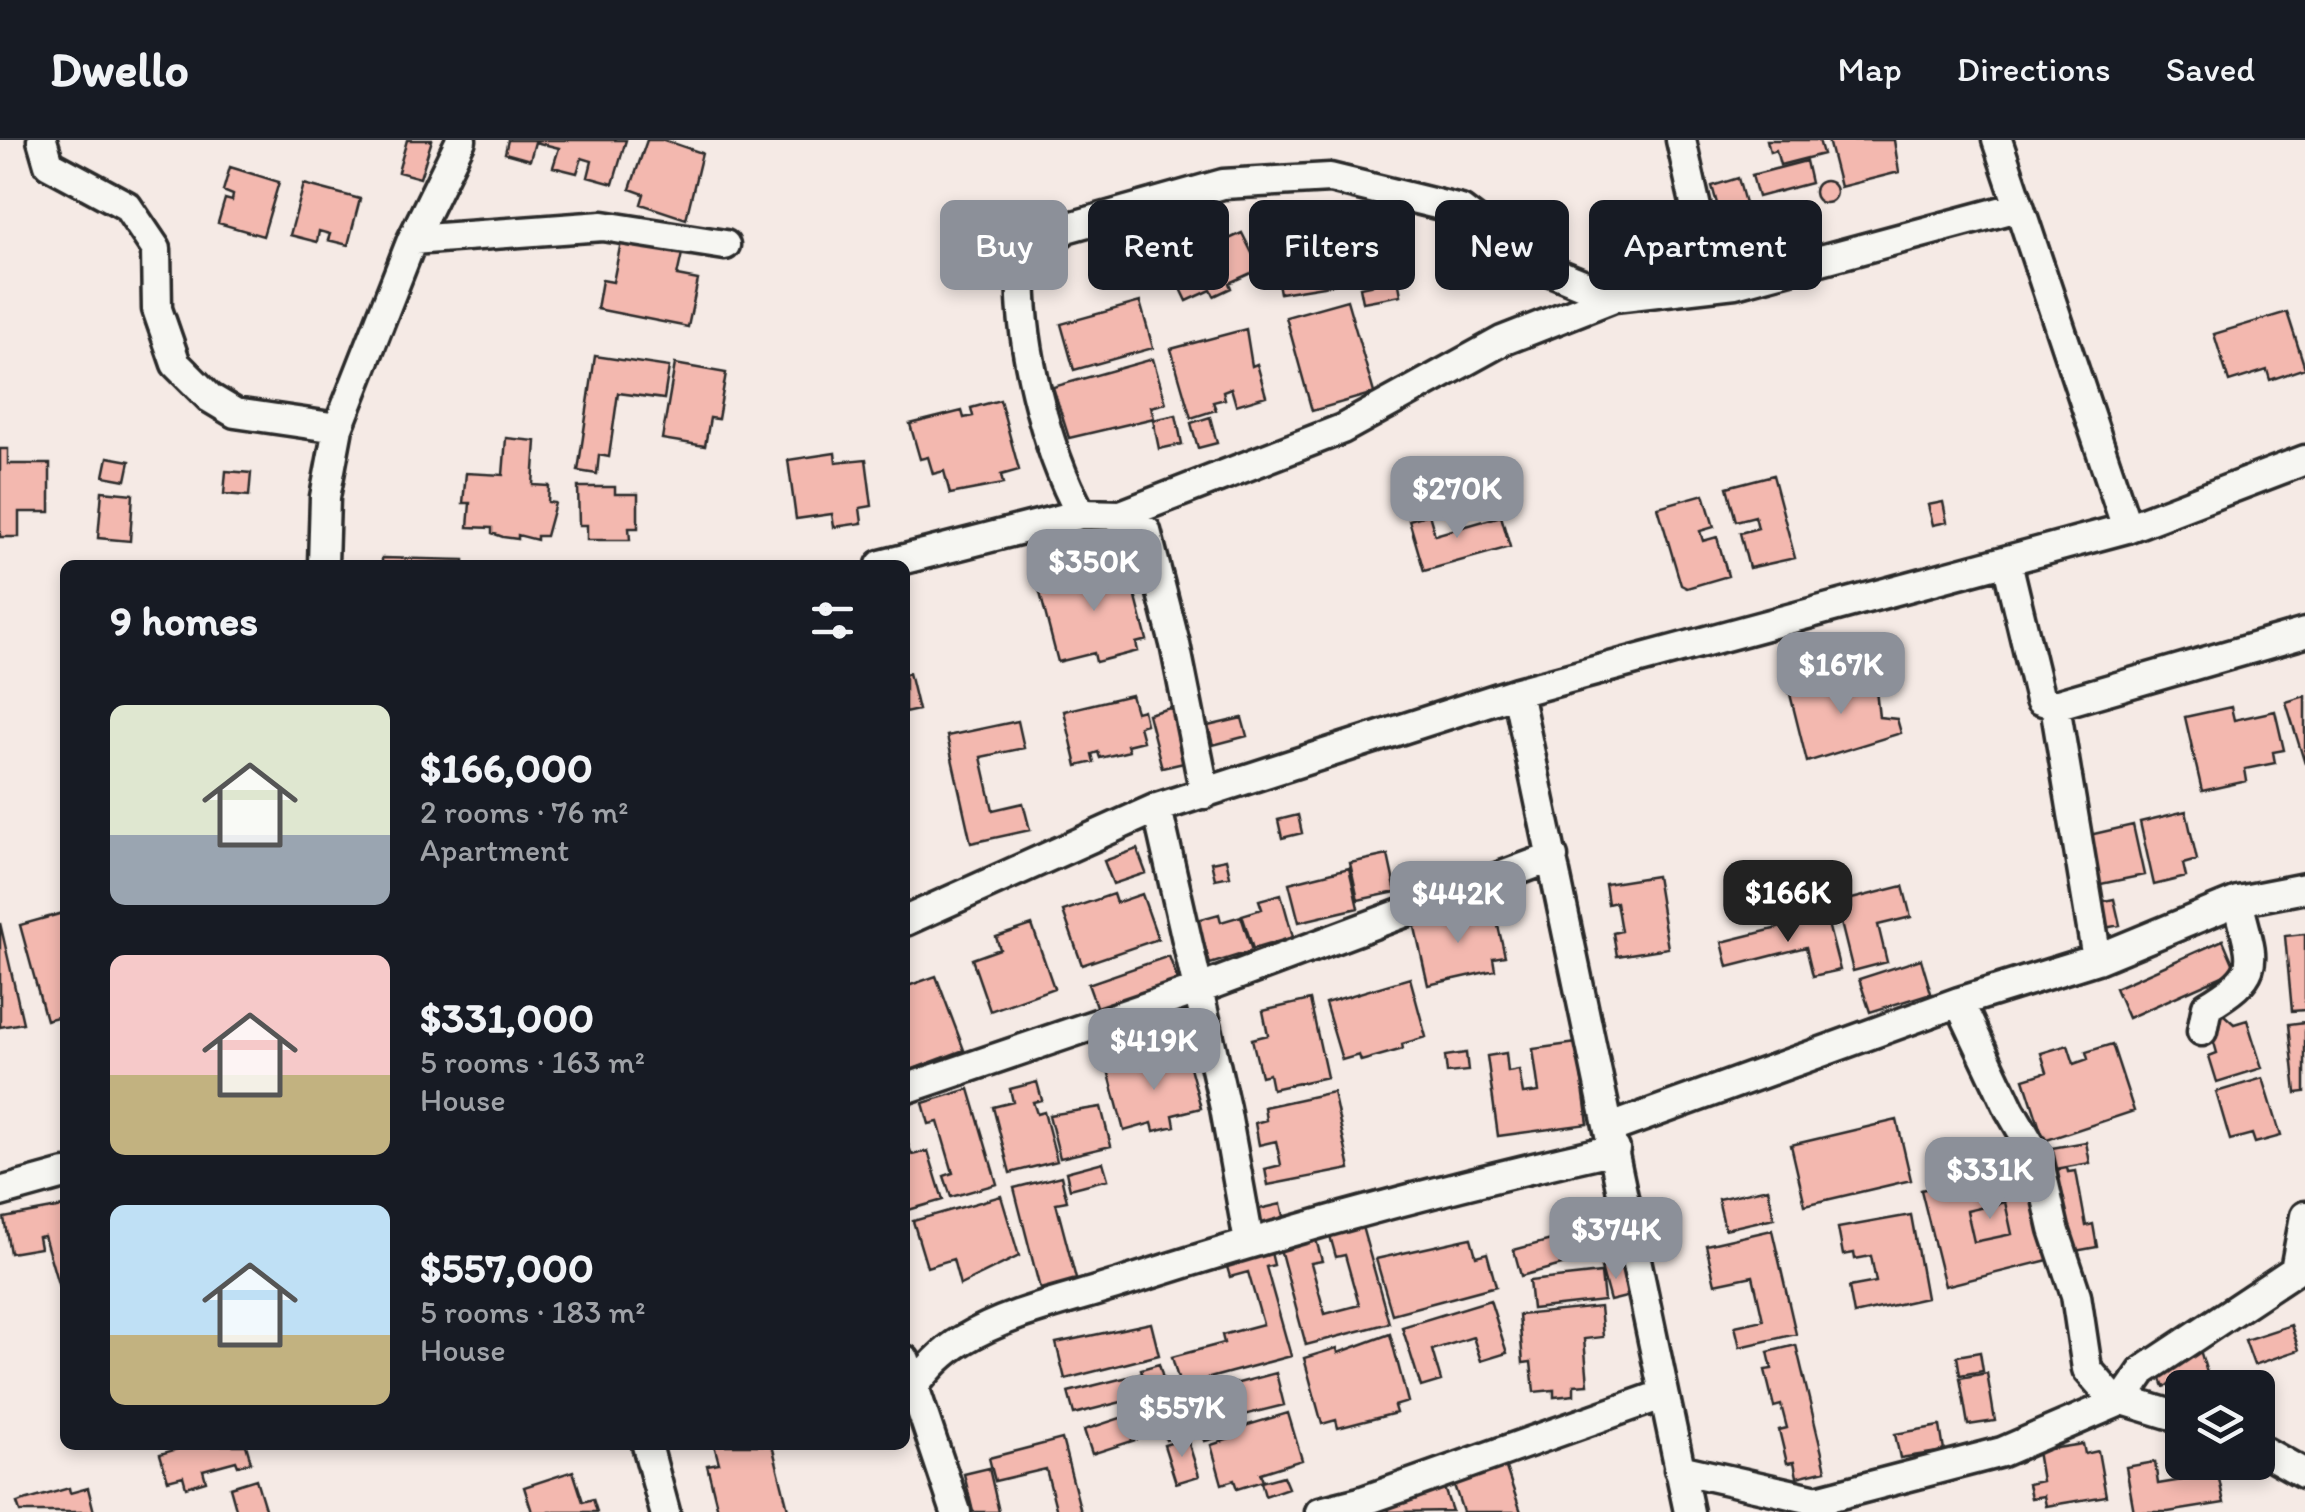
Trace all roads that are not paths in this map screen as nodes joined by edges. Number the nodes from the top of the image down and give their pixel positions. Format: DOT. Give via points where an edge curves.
graph roads {
  1 [pos="42,140"];
  2 [pos="460,140"];
  3 [pos="1680,140"];
  4 [pos="1997,140"];
  5 [pos="1694,200"];
  6 [pos="2018,207"];
  7 [pos="412,240"];
  8 [pos="725,245"];
  9 [pos="1822,260"];
  10 [pos="1674,290"];
  11 [pos="1614,297"];
  12 [pos="338,428"];
  13 [pos="2305,460"];
  14 [pos="1081,514"];
  15 [pos="1121,515"];
  16 [pos="2127,528"];
  17 [pos="323,560"];
  18 [pos="901,560"];
  19 [pos="2006,562"];
  20 [pos="2305,632"];
  21 [pos="1517,692"];
  22 [pos="2055,705"];
  23 [pos="1205,794"];
  24 [pos="1157,808"];
  25 [pos="1553,857"];
  26 [pos="2305,888"];
  27 [pos="2238,902"];
  28 [pos="910,920"];
  29 [pos="2096,959"];
  30 [pos="1197,990"];
  31 [pos="1960,1002"];
  32 [pos="2202,1031"];
  33 [pos="910,1086"];
  34 [pos="1613,1139"];
  35 [pos="60,1175"];
  36 [pos="0,1192"];
  37 [pos="2305,1216"];
  38 [pos="1249,1242"];
  39 [pos="2300,1280"];
  40 [pos="910,1373"];
  41 [pos="910,1377"];
  42 [pos="1662,1395"];
  43 [pos="2120,1401"];
  44 [pos="2165,1413"];
  45 [pos="648,1450"];
  46 [pos="2275,1457"];
  47 [pos="1679,1470"];
  48 [pos="2305,1474"];
  49 [pos="1361,1507"];
  50 [pos="664,1512"];
  51 [pos="956,1512"];
  52 [pos="1320,1512"];
  53 [pos="1690,1512"];
  1 -- 12 [label="street" via="50,164 127,206 156,249 157,309 176,364 210,398 235,413"];
  2 -- 7 [label="street"];
  3 -- 5 [label="street"];
  4 -- 6 [label="street"];
  6 -- 9 [label="street"];
  6 -- 16 [label="street"];
  7 -- 8 [label="street" via="603,226"];
  7 -- 12 [label="street"];
  10 -- 11 [label="street"];
  11 -- 14 [label="street" via="1529,262 1461,210 1330,178 1223,184 1066,228 1022,265 1020,306 1062,479"];
  11 -- 15 [label="street" via="1502,340 1342,429"];
  12 -- 17 [label="street" via="325,497"];
  13 -- 16 [label="street"];
  14 -- 15 [label="street"];
  14 -- 18 [label="street"];
  15 -- 23 [label="street" via="1146,531"];
  16 -- 19 [label="street"];
  19 -- 21 [label="street"];
  19 -- 22 [label="street" via="2040,700"];
  20 -- 22 [label="street"];
  21 -- 23 [label="street"];
  21 -- 25 [label="street"];
  22 -- 29 [label="street"];
  23 -- 24 [label="street"];
  24 -- 28 [label="street"];
  24 -- 30 [label="street"];
  25 -- 30 [label="street"];
  25 -- 34 [label="street"];
  26 -- 27 [label="street"];
  27 -- 29 [label="street"];
  27 -- 32 [label="street" via="2252,962 2241,986 2207,1006"];
  29 -- 31 [label="street"];
  30 -- 33 [label="street"];
  30 -- 38 [label="street"];
  31 -- 34 [label="street"];
  31 -- 43 [label="street" via="2038,1158 2076,1295 2087,1369"];
  34 -- 38 [label="street"];
  34 -- 42 [label="street"];
  35 -- 36 [label="street"];
  37 -- 39 [label="street"];
  38 -- 40 [label="street" via="964,1339"];
  39 -- 43 [label="street" via="2143,1371"];
  41 -- 51 [label="street"];
  42 -- 47 [label="street"];
  42 -- 49 [label="street"];
  43 -- 44 [label="street"];
  43 -- 47 [label="street" via="2002,1452 1817,1500"];
  45 -- 50 [label="street"];
  46 -- 48 [label="street"];
  47 -- 53 [label="street"];
  49 -- 52 [label="street"];
}
